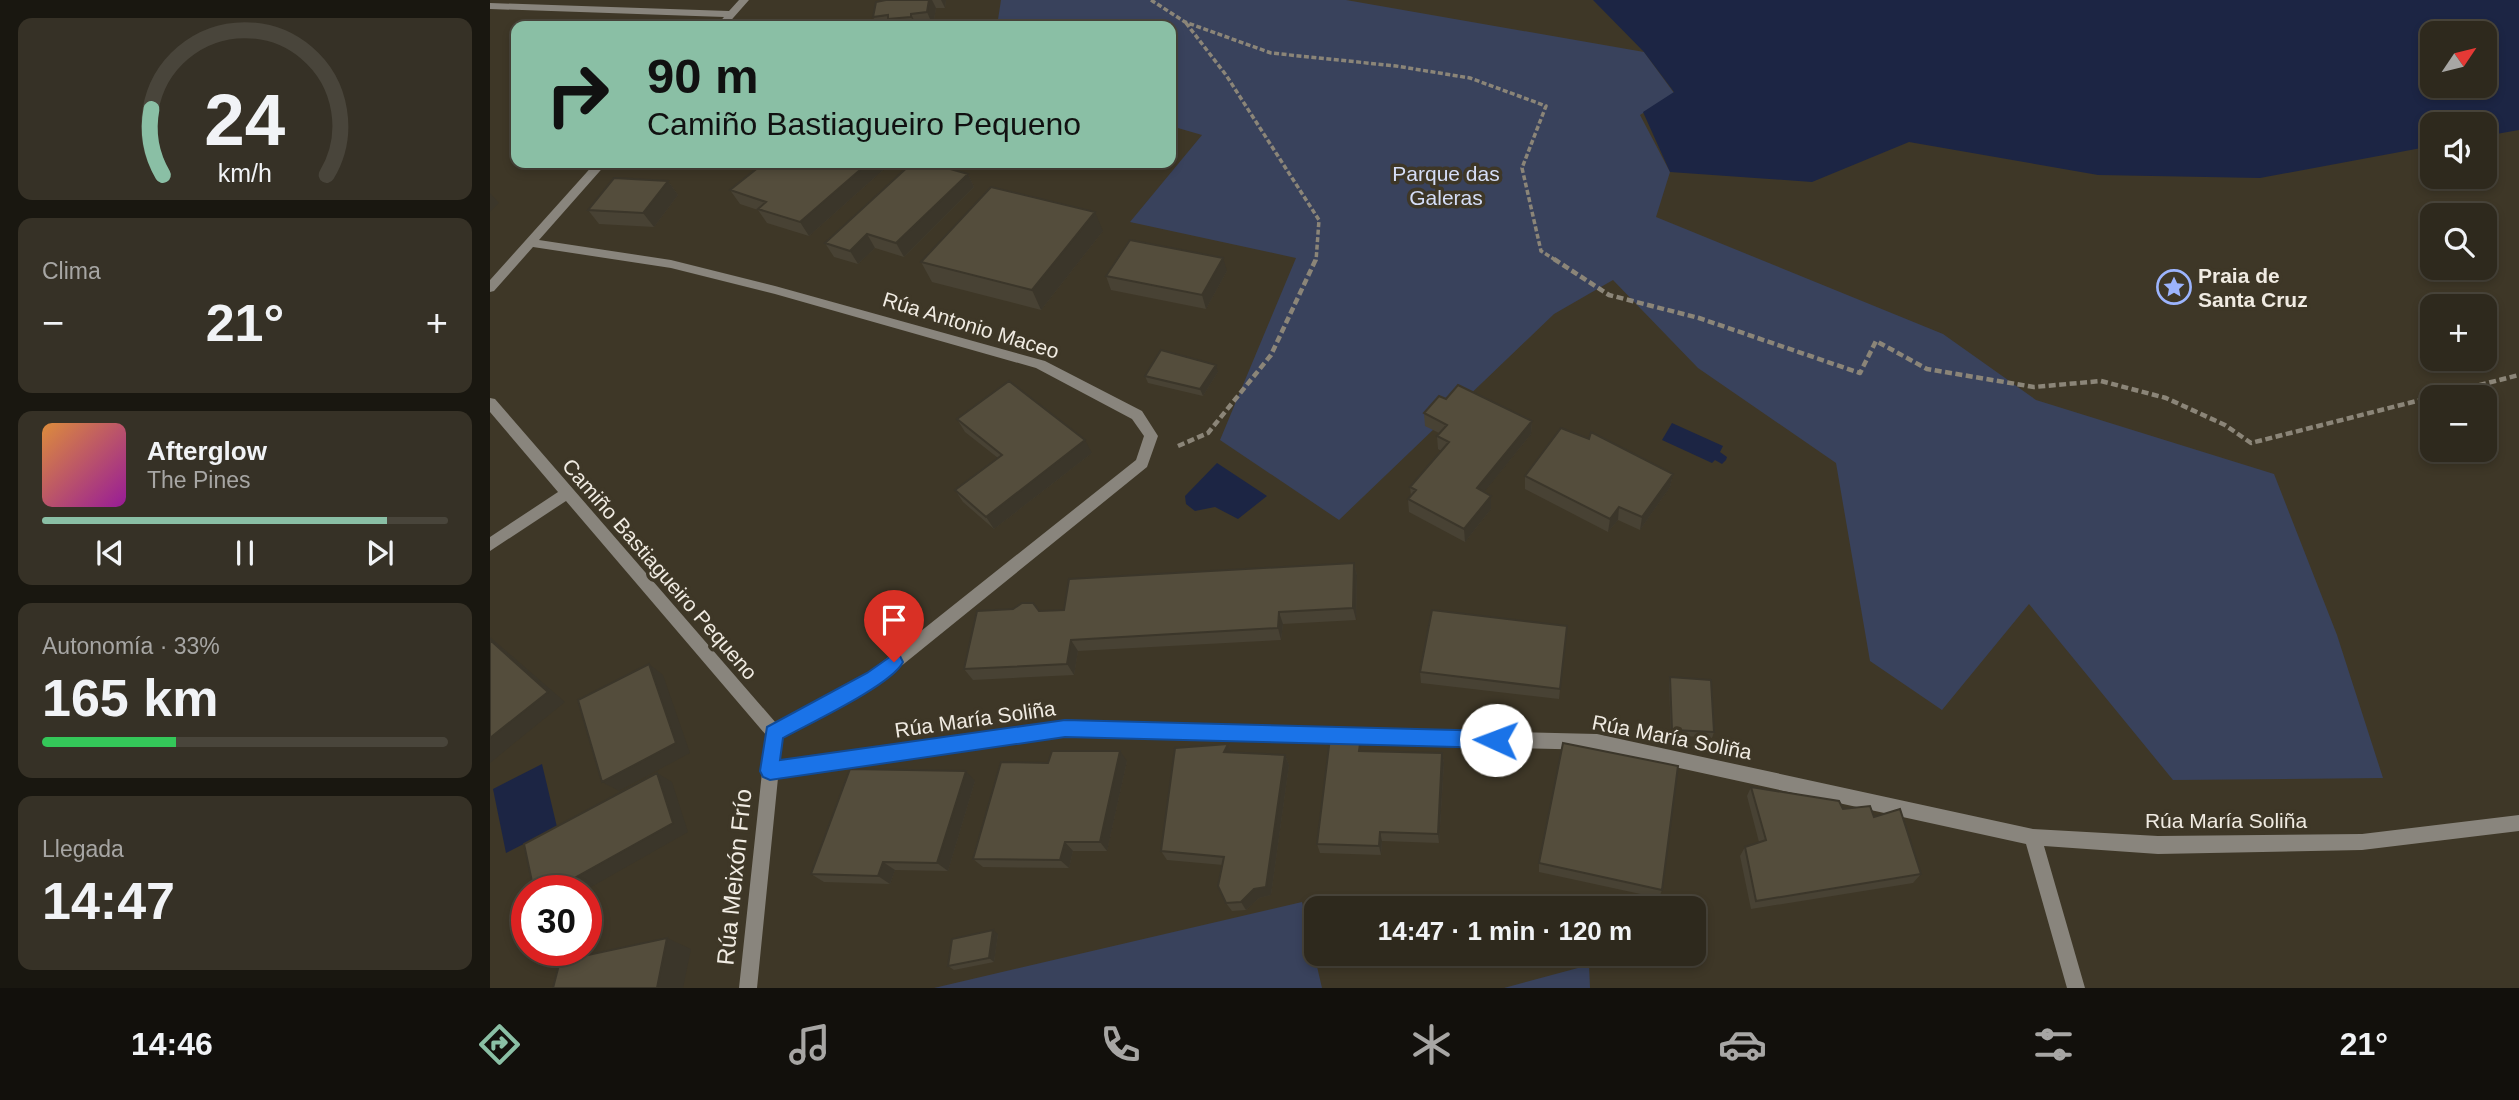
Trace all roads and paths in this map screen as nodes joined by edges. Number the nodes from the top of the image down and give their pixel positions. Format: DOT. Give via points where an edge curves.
graph roads {
  1 [pos="744,0"];
  2 [pos="1151,0"];
  3 [pos="490,6"];
  4 [pos="732,14"];
  5 [pos="726,21"];
  6 [pos="1185,22"];
  7 [pos="597,168"];
  8 [pos="530,243"];
  9 [pos="490,288"];
  10 [pos="2519,375"];
  11 [pos="490,403"];
  12 [pos="1142,463"];
  13 [pos="566,494"];
  14 [pos="490,545"];
  15 [pos="774,733"];
  16 [pos="770,771"];
  17 [pos="2519,823"];
  18 [pos="2033,837"];
  19 [pos="748,988"];
  20 [pos="2076,988"];
  1 -- 4 [label="street"];
  2 -- 6 [label="path"];
  3 -- 4 [label="street"];
  4 -- 5 [label="street"];
  6 -- 10 [label="path" via="1270,53 1470,78 1546,106 1522,168 1541,251 1609,295 1699,318 1860,373 1876,341 1927,369 2034,387 2101,381 2166,398 2225,425 2251,443"];
  6 -- 12 [label="path" via="1226,75 1319,220 1318,256 1271,355 1208,433"];
  7 -- 8 [label="street"];
  8 -- 9 [label="street"];
  8 -- 12 [label="street, Rúa Antonio Maceo" via="671,264 1040,364 1137,415 1151,436"];
  11 -- 13 [label="street, Camiño Bastiagueiro Pequeno"];
  12 -- 15 [label="street" via="873,679"];
  13 -- 14 [label="street"];
  13 -- 15 [label="street, Camiño Bastiagueiro Pequeno"];
  15 -- 16 [label="street"];
  16 -- 18 [label="street, Rúa María Soliña" via="1065,729 1597,742"];
  16 -- 19 [label="street, Rúa Meixón Frío"];
  17 -- 18 [label="street, Rúa María Soliña" via="2362,842 2158,845"];
  18 -- 20 [label="street"];
}
